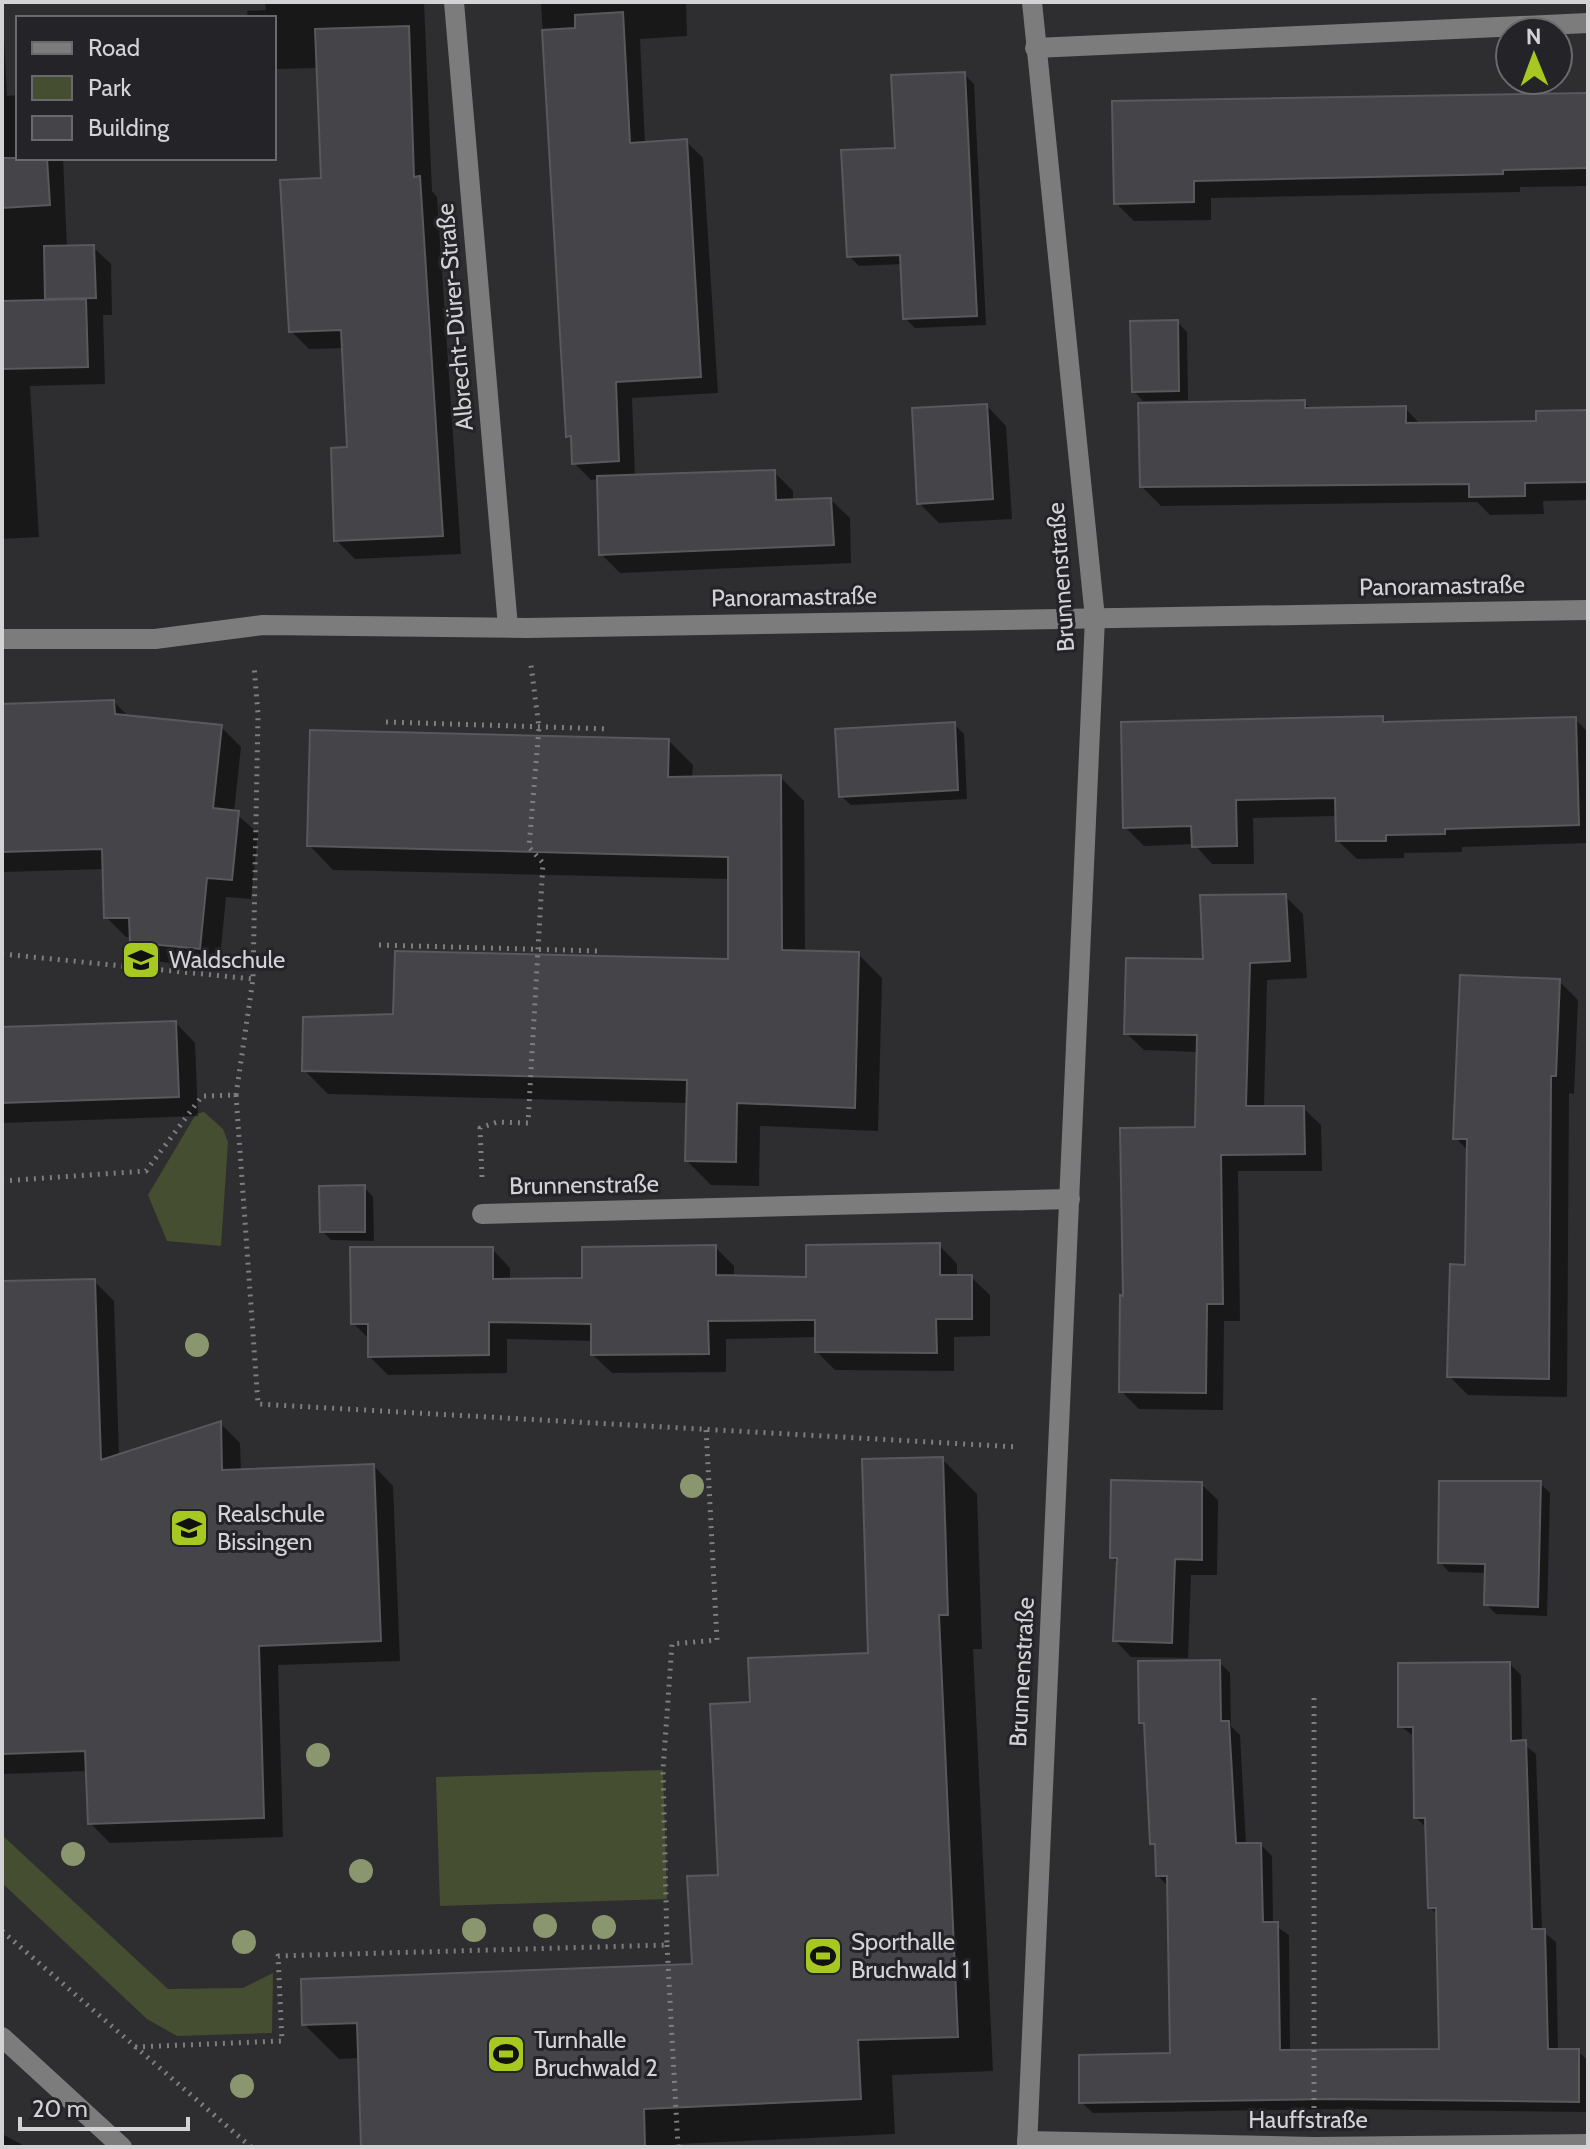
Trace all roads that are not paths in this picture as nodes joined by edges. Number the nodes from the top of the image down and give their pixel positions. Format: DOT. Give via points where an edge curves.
graph roads {
  1 [pos="454,2"];
  2 [pos="1032,2"];
  3 [pos="1588,23"];
  4 [pos="1035,48"];
  5 [pos="1588,610"];
  6 [pos="1095,618"];
  7 [pos="517,627"];
  8 [pos="2,639"];
  9 [pos="1070,1199"];
  10 [pos="482,1214"];
  11 [pos="2,2037"];
  12 [pos="1027,2144"];
  13 [pos="1588,2144"];
  14 [pos="122,2147"];
  15 [pos="1314,2147"];
  1 -- 7 [label="street, Albrecht-Dürer-Straße"];
  2 -- 4 [label="street, Brunnenstraße"];
  3 -- 4 [label="street"];
  4 -- 6 [label="street, Brunnenstraße"];
  5 -- 6 [label="street, Panoramastraße"];
  6 -- 7 [label="street, Panoramastraße"];
  6 -- 9 [label="street, Brunnenstraße"];
  7 -- 8 [label="street, Panoramastraße" via="250,626 155,639"];
  9 -- 10 [label="street, Brunnenstraße"];
  9 -- 12 [label="street, Brunnenstraße"];
  11 -- 14 [label="street"];
  12 -- 15 [label="street, Hauffstraße"];
  13 -- 15 [label="street, Hauffstraße"];
}
